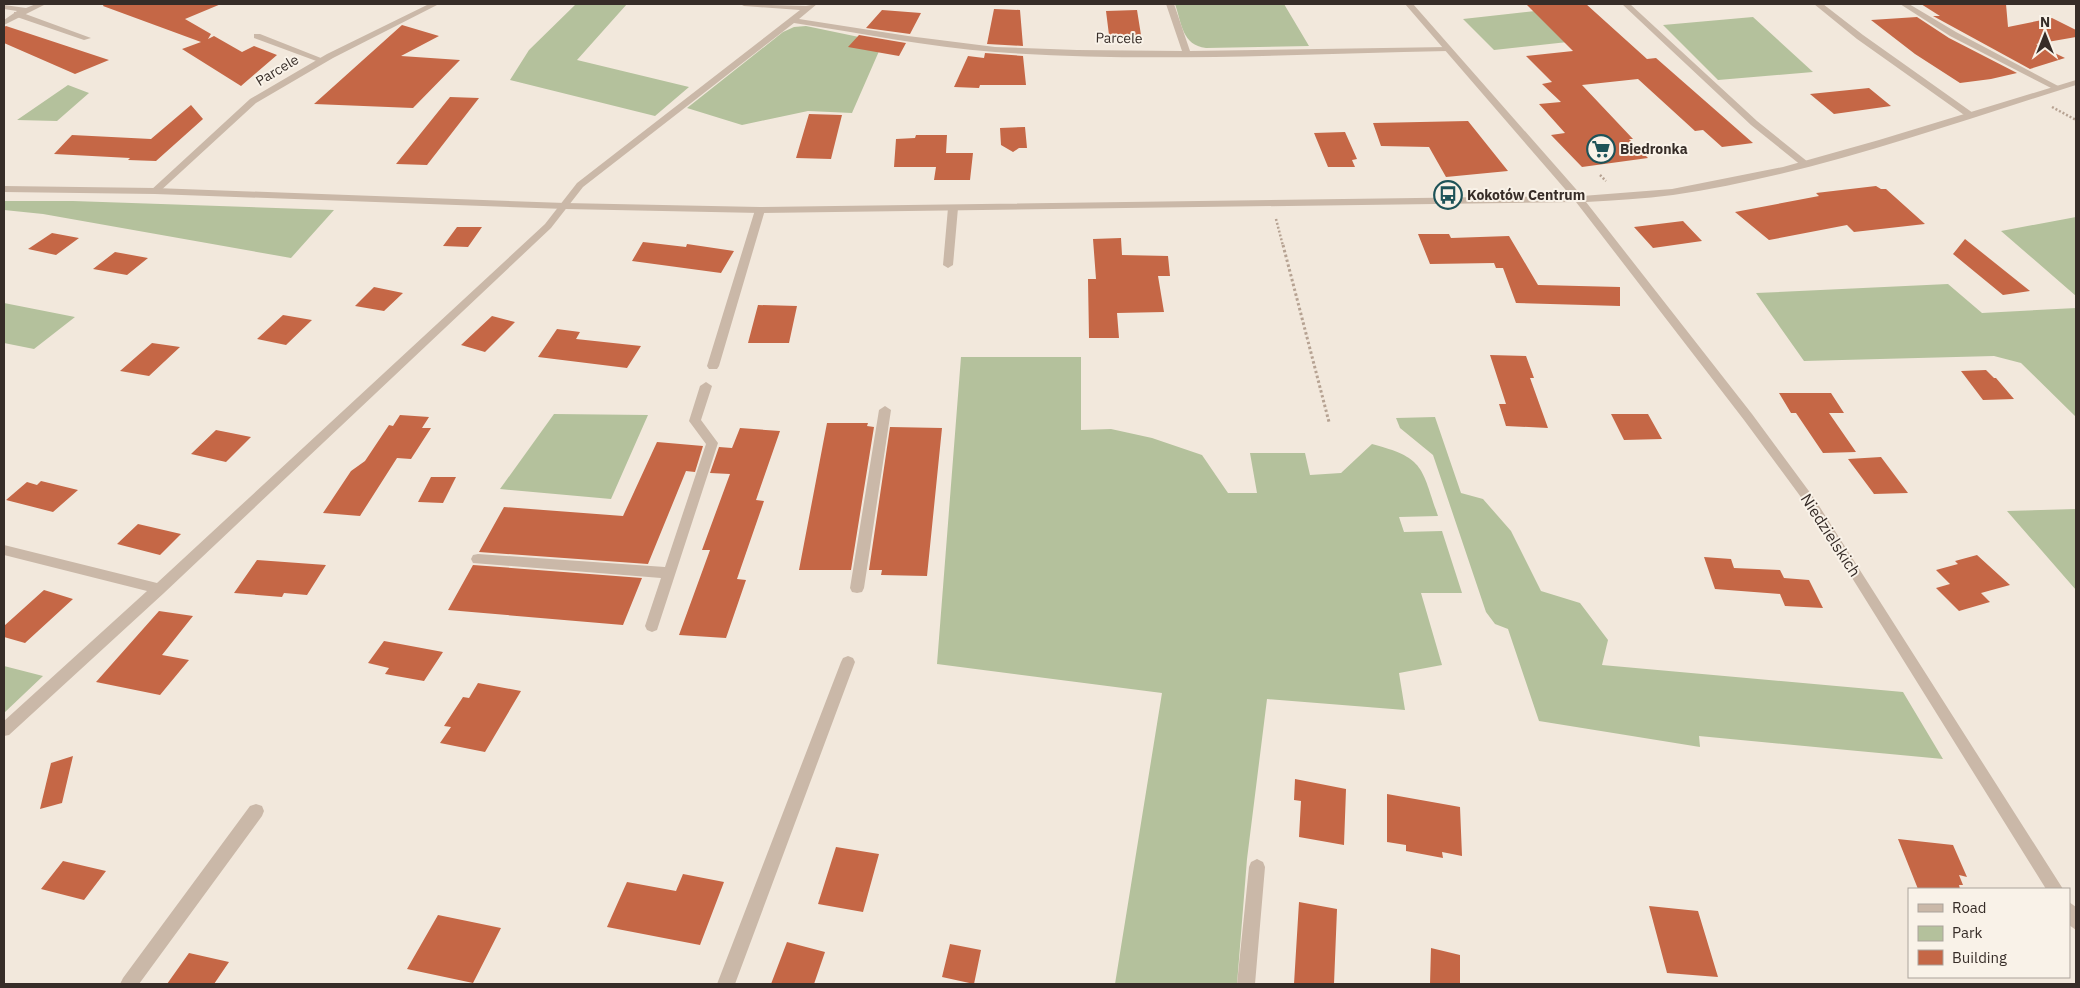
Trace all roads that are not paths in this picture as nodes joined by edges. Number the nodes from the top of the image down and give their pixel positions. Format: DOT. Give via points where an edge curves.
graph roads {
  1 [pos="42,4"];
  2 [pos="435,4"];
  3 [pos="744,4"];
  4 [pos="1170,4"];
  5 [pos="1409,4"];
  6 [pos="1626,4"];
  7 [pos="1818,4"];
  8 [pos="1904,4"];
  9 [pos="810,6"];
  10 [pos="4,7"];
  11 [pos="21,12"];
  12 [pos="792,20"];
  13 [pos="4,23"];
  14 [pos="257,36"];
  15 [pos="87,38"];
  16 [pos="1448,49"];
  17 [pos="1187,53"];
  18 [pos="322,60"];
  19 [pos="2076,82"];
  20 [pos="2058,88"];
  21 [pos="1970,116"];
  22 [pos="1805,164"];
  23 [pos="4,189"];
  24 [pos="155,191"];
  25 [pos="1579,199"];
  26 [pos="566,206"];
  27 [pos="953,208"];
  28 [pos="760,210"];
  29 [pos="948,265"];
  30 [pos="713,366"];
  31 [pos="706,386"];
  32 [pos="885,410"];
  33 [pos="4,550"];
  34 [pos="478,559"];
  35 [pos="669,573"];
  36 [pos="159,588"];
  37 [pos="857,588"];
  38 [pos="652,626"];
  39 [pos="848,662"];
  40 [pos="4,730"];
  41 [pos="256,811"];
  42 [pos="1257,867"];
  43 [pos="2055,888"];
  44 [pos="129,984"];
  45 [pos="726,984"];
  46 [pos="1246,984"];
  1 -- 11 [label="street"];
  2 -- 18 [label="street, Parcele"];
  3 -- 9 [label="street"];
  4 -- 17 [label="street"];
  5 -- 16 [label="street, Niedzielskich"];
  6 -- 22 [label="street" via="1754,124"];
  7 -- 21 [label="street"];
  8 -- 20 [label="street" via="1953,34"];
  9 -- 12 [label="street"];
  10 -- 11 [label="street"];
  11 -- 13 [label="street"];
  11 -- 15 [label="street"];
  12 -- 17 [label="street, Parcele" via="984,48"];
  12 -- 26 [label="street" via="580,185"];
  14 -- 18 [label="street"];
  16 -- 17 [label="street, Parcele"];
  16 -- 25 [label="street, Niedzielskich"];
  18 -- 24 [label="street, Parcele" via="253,101"];
  19 -- 20 [label="street"];
  20 -- 21 [label="street"];
  21 -- 22 [label="street"];
  22 -- 25 [label="street" via="1684,190"];
  23 -- 24 [label="street"];
  24 -- 26 [label="street"];
  25 -- 27 [label="street"];
  25 -- 43 [label="street, Niedzielskich" via="1810,501"];
  26 -- 28 [label="street"];
  26 -- 36 [label="street"];
  27 -- 28 [label="street"];
  27 -- 29 [label="street"];
  28 -- 30 [label="street"];
  31 -- 35 [label="street" via="695,421 712,443"];
  32 -- 37 [label="street"];
  33 -- 36 [label="street"];
  34 -- 35 [label="street"];
  35 -- 38 [label="street"];
  36 -- 40 [label="street"];
  39 -- 45 [label="street"];
  41 -- 44 [label="street"];
  42 -- 46 [label="street"];
}
